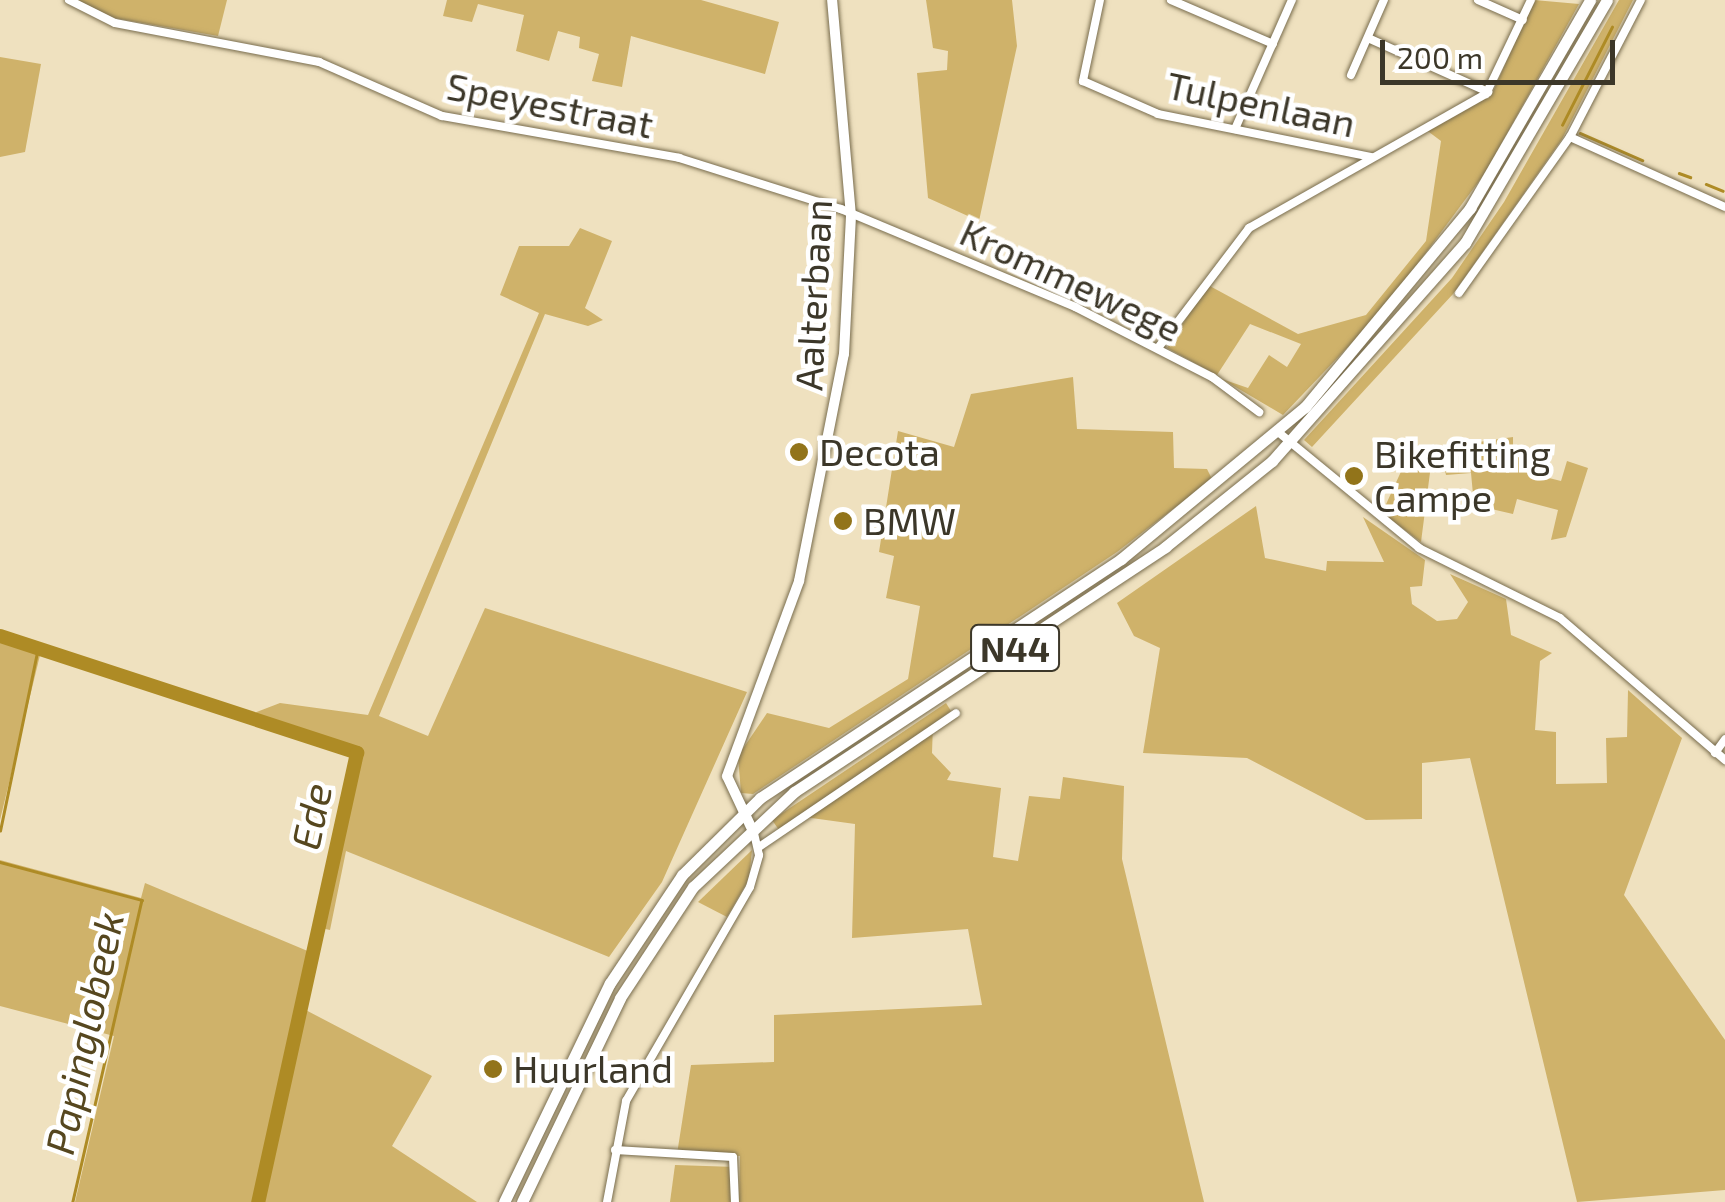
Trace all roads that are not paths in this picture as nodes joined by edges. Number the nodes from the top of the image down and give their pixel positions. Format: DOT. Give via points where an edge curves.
graph roads {
  1 [pos="69,0"];
  2 [pos="832,0"];
  3 [pos="1100,0"];
  4 [pos="1171,0"];
  5 [pos="1292,0"];
  6 [pos="1384,0"];
  7 [pos="1478,0"];
  8 [pos="1531,0"];
  9 [pos="1590,0"];
  10 [pos="1607,0"];
  11 [pos="1641,0"];
  12 [pos="1523,20"];
  13 [pos="1368,38"];
  14 [pos="1273,44"];
  15 [pos="1352,76"];
  16 [pos="1488,92"];
  17 [pos="1235,129"];
  18 [pos="1570,137"];
  19 [pos="1372,157"];
  20 [pos="1725,207"];
  21 [pos="851,216"];
  22 [pos="1460,293"];
  23 [pos="1158,348"];
  24 [pos="1259,412"];
  25 [pos="1278,432"];
  26 [pos="1288,442"];
  27 [pos="956,713"];
  28 [pos="1725,738"];
  29 [pos="1715,753"];
  30 [pos="1725,760"];
  31 [pos="742,814"];
  32 [pos="752,826"];
  33 [pos="759,847"];
  34 [pos="615,1150"];
  35 [pos="504,1202"];
  36 [pos="522,1202"];
  37 [pos="608,1202"];
  38 [pos="734,1202"];
  1 -- 21 [label="street, Speyestraat" via="116,24 319,62 442,116 679,158"];
  2 -- 21 [label="main road, Aalterbaan"];
  3 -- 17 [label="street, Tulpenlaan" via="1083,81 1158,114"];
  4 -- 14 [label="street"];
  5 -- 14 [label="street"];
  6 -- 13 [label="street"];
  7 -- 12 [label="street"];
  8 -- 12 [label="street"];
  9 -- 25 [label="highway, N44" via="1470,208"];
  10 -- 26 [label="highway, N44" via="1474,230"];
  11 -- 18 [label="street"];
  12 -- 16 [label="street"];
  13 -- 15 [label="street"];
  13 -- 16 [label="street"];
  14 -- 17 [label="street"];
  16 -- 19 [label="street"];
  17 -- 19 [label="street, Tulpenlaan"];
  18 -- 20 [label="street"];
  18 -- 22 [label="street"];
  19 -- 23 [label="street" via="1238,238"];
  21 -- 23 [label="street, Krommewege"];
  21 -- 31 [label="main road, Aalterbaan" via="824,478 789,614 727,776"];
  23 -- 24 [label="street, Krommewege"];
  25 -- 26 [label="street"];
  25 -- 31 [label="highway, N44" via="1121,559"];
  26 -- 29 [label="street" via="1419,548 1560,618"];
  26 -- 32 [label="highway, N44" via="1165,547"];
  27 -- 33 [label="street"];
  28 -- 29 [label="street"];
  29 -- 30 [label="street"];
  31 -- 32 [label="main road, Aalterbaan"];
  31 -- 35 [label="highway, N44" via="632,944"];
  32 -- 33 [label="street"];
  32 -- 36 [label="highway, N44" via="641,961"];
  33 -- 34 [label="street" via="750,886 626,1102"];
  34 -- 37 [label="street"];
  34 -- 38 [label="street" via="733,1157"];
}
